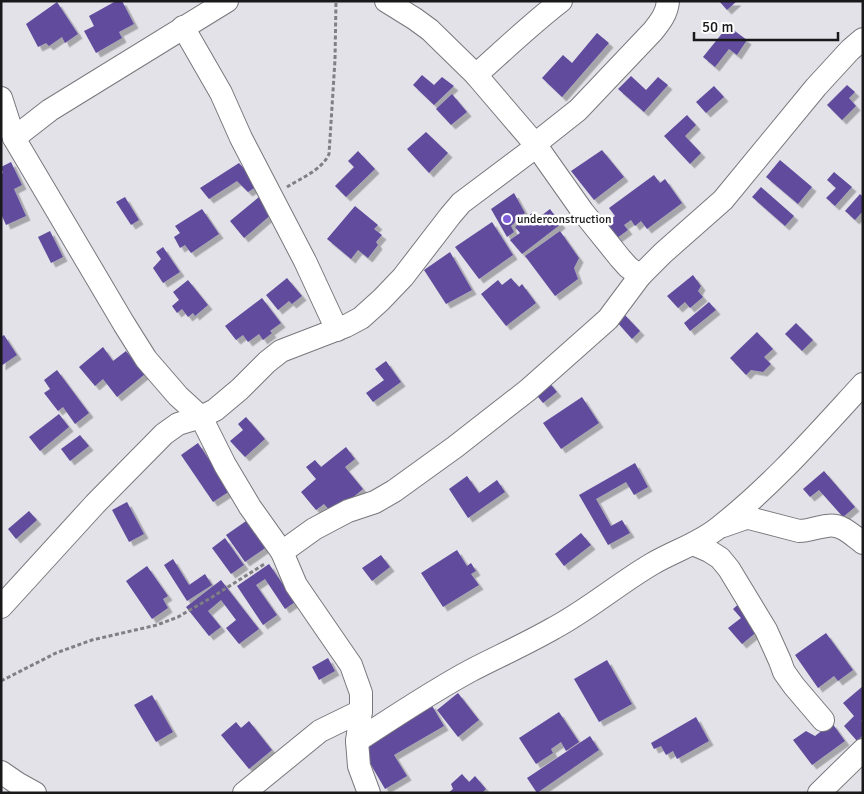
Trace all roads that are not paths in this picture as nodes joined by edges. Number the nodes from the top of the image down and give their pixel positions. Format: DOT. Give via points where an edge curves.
graph roads {
  1 [pos="227,1"];
  2 [pos="386,1"];
  3 [pos="561,1"];
  4 [pos="668,1"];
  5 [pos="183,27"];
  6 [pos="863,39"];
  7 [pos="476,75"];
  8 [pos="1,98"];
  9 [pos="14,138"];
  10 [pos="536,145"];
  11 [pos="640,276"];
  12 [pos="337,330"];
  13 [pos="863,384"];
  14 [pos="201,418"];
  15 [pos="717,528"];
  16 [pos="863,543"];
  17 [pos="693,544"];
  18 [pos="282,552"];
  19 [pos="1,607"];
  20 [pos="361,711"];
  21 [pos="823,720"];
  22 [pos="357,741"];
  23 [pos="863,750"];
  24 [pos="1,772"];
  25 [pos="35,793"];
  26 [pos="244,793"];
  27 [pos="369,793"];
  28 [pos="819,793"];
  1 -- 5 [label="street"];
  2 -- 7 [label="street" via="430,30"];
  3 -- 7 [label="street"];
  4 -- 10 [label="street" via="662,20 653,31 578,110"];
  5 -- 9 [label="street" via="50,110"];
  5 -- 12 [label="street" via="220,93"];
  6 -- 11 [label="street" via="816,87 723,200"];
  7 -- 10 [label="street"];
  8 -- 9 [label="street"];
  9 -- 14 [label="street" via="146,359"];
  10 -- 11 [label="street" via="583,212 628,267"];
  10 -- 12 [label="street" via="461,203 381,300 361,318"];
  11 -- 18 [label="street" via="608,319 594,332 528,390 455,447 394,491 314,529"];
  12 -- 14 [label="street" via="281,351 215,410"];
  13 -- 15 [label="street" via="802,451"];
  14 -- 18 [label="street" via="250,507"];
  14 -- 19 [label="street" via="178,424 164,434"];
  15 -- 16 [label="street" via="749,518 799,531 829,525 844,529"];
  15 -- 17 [label="street"];
  17 -- 21 [label="street" via="720,558 729,569 766,630 784,672"];
  17 -- 22 [label="street" via="652,564 582,612 468,672"];
  18 -- 20 [label="street" via="296,585 351,665 360,693"];
  20 -- 22 [label="street"];
  20 -- 26 [label="street" via="320,731"];
  22 -- 27 [label="street" via="359,766"];
  23 -- 28 [label="street"];
  24 -- 25 [label="street"];
}
